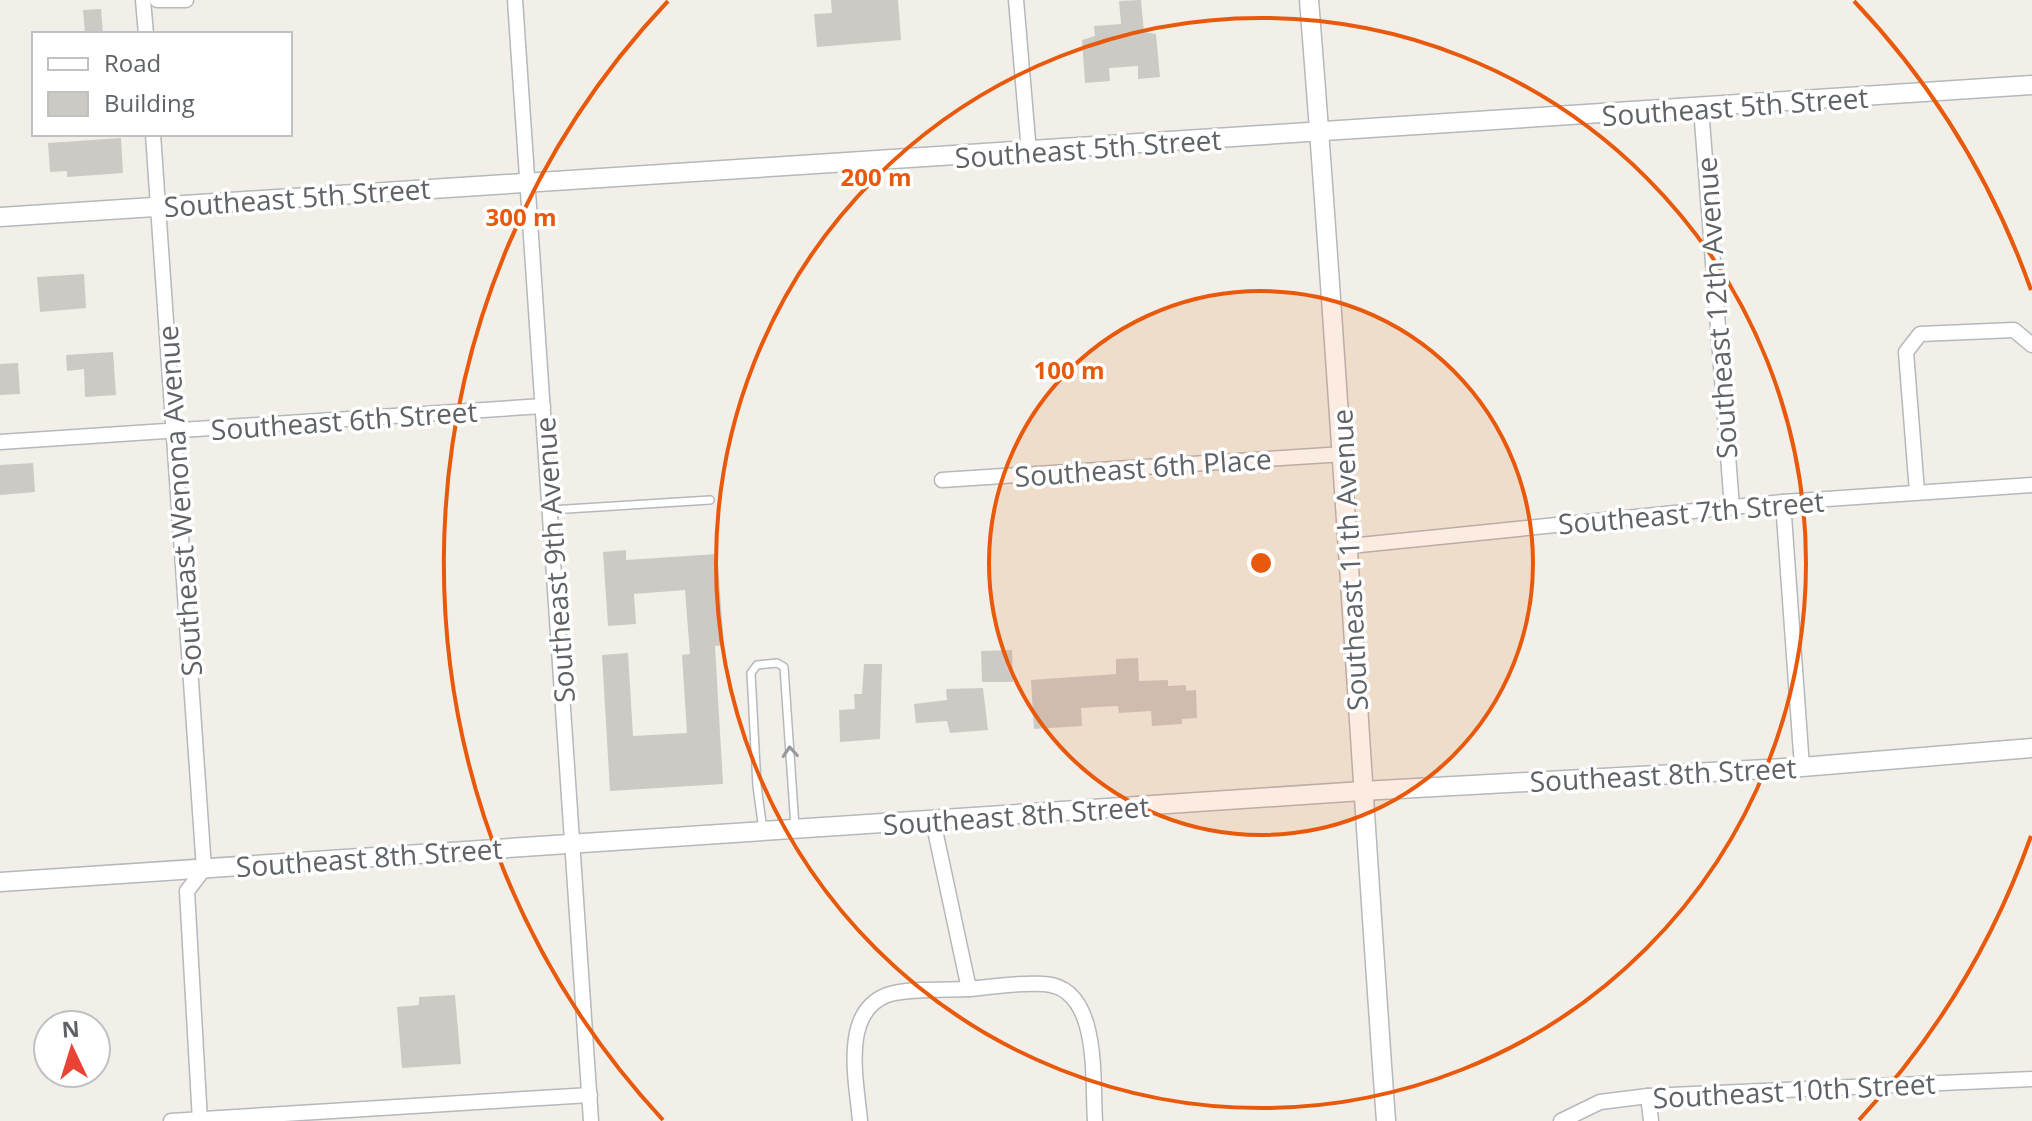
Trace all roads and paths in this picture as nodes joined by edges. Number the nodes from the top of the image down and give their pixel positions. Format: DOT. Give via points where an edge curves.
graph roads {
  1 [pos="143,0"];
  2 [pos="157,0"];
  3 [pos="186,0"];
  4 [pos="515,0"];
  5 [pos="1016,0"];
  6 [pos="1309,0"];
  7 [pos="146,32"];
  8 [pos="2032,85"];
  9 [pos="1701,108"];
  10 [pos="1320,132"];
  11 [pos="153,136"];
  12 [pos="1029,152"];
  13 [pos="528,181"];
  14 [pos="158,207"];
  15 [pos="0,217"];
  16 [pos="2032,345"];
  17 [pos="543,406"];
  18 [pos="175,432"];
  19 [pos="0,442"];
  20 [pos="1344,454"];
  21 [pos="942,480"];
  22 [pos="2032,485"];
  23 [pos="1917,492"];
  24 [pos="710,500"];
  25 [pos="1783,502"];
  26 [pos="1732,507"];
  27 [pos="551,510"];
  28 [pos="1350,546"];
  29 [pos="2032,748"];
  30 [pos="1802,767"];
  31 [pos="1362,791"];
  32 [pos="933,821"];
  33 [pos="795,830"];
  34 [pos="763,831"];
  35 [pos="574,843"];
  36 [pos="204,869"];
  37 [pos="0,882"];
  38 [pos="969,989"];
  39 [pos="2032,1079"];
  40 [pos="590,1095"];
  41 [pos="1648,1096"];
  42 [pos="200,1120"];
  43 [pos="171,1121"];
  44 [pos="591,1121"];
  45 [pos="860,1121"];
  46 [pos="1095,1121"];
  47 [pos="1386,1121"];
  48 [pos="1561,1121"];
  49 [pos="1651,1121"];
  1 -- 7 [label="street"];
  2 -- 3 [label="street"];
  4 -- 13 [label="street, Southeast 9th Avenue"];
  5 -- 12 [label="street"];
  6 -- 10 [label="street, Southeast 11th Avenue"];
  8 -- 9 [label="street, Southeast 5th Street"];
  9 -- 10 [label="street, Southeast 5th Street"];
  9 -- 26 [label="street, Southeast 12th Avenue"];
  10 -- 12 [label="street, Southeast 5th Street"];
  10 -- 20 [label="street, Southeast 11th Avenue"];
  11 -- 14 [label="street, Southeast Wenona Avenue"];
  12 -- 13 [label="street, Southeast 5th Street"];
  13 -- 14 [label="street, Southeast 5th Street"];
  13 -- 17 [label="street, Southeast 9th Avenue"];
  14 -- 15 [label="street, Southeast 5th Street"];
  14 -- 18 [label="street, Southeast Wenona Avenue"];
  16 -- 23 [label="street" via="2014,330 1920,334 1906,352"];
  17 -- 18 [label="street, Southeast 6th Street"];
  17 -- 27 [label="street, Southeast 9th Avenue"];
  18 -- 19 [label="street, Southeast 6th Street"];
  18 -- 36 [label="street, Southeast Wenona Avenue"];
  20 -- 21 [label="street, Southeast 6th Place"];
  20 -- 28 [label="street, Southeast 11th Avenue"];
  22 -- 23 [label="street, Southeast 7th Street"];
  23 -- 25 [label="street, Southeast 7th Street"];
  24 -- 27 [label="lane"];
  25 -- 26 [label="street, Southeast 7th Street"];
  25 -- 30 [label="street"];
  26 -- 28 [label="street, Southeast 7th Street"];
  27 -- 35 [label="street, Southeast 9th Avenue"];
  28 -- 31 [label="street, Southeast 11th Avenue"];
  29 -- 30 [label="street, Southeast 8th Street"];
  30 -- 31 [label="street, Southeast 8th Street"];
  31 -- 32 [label="street, Southeast 8th Street"];
  31 -- 47 [label="street, Southeast 11th Avenue"];
  32 -- 33 [label="street, Southeast 8th Street"];
  32 -- 38 [label="street"];
  33 -- 34 [label="street, Southeast 8th Street"];
  33 -- 34 [label="lane, one-way" via="784,667 777,663 757,665 751,673"];
  34 -- 35 [label="street, Southeast 8th Street"];
  35 -- 36 [label="street, Southeast 8th Street"];
  35 -- 40 [label="street, Southeast 9th Avenue"];
  36 -- 37 [label="street, Southeast 8th Street"];
  36 -- 42 [label="street" via="187,891"];
  38 -- 45 [label="street" via="888,995 871,1006 858,1028 855,1055"];
  38 -- 46 [label="street" via="1046,983 1082,1006"];
  39 -- 41 [label="street, Southeast 10th Street"];
  40 -- 42 [label="street"];
  40 -- 44 [label="street, Southeast 9th Avenue"];
  41 -- 48 [label="street, Southeast 10th Street" via="1600,1102"];
  41 -- 49 [label="street"];
  42 -- 43 [label="street"];
}
